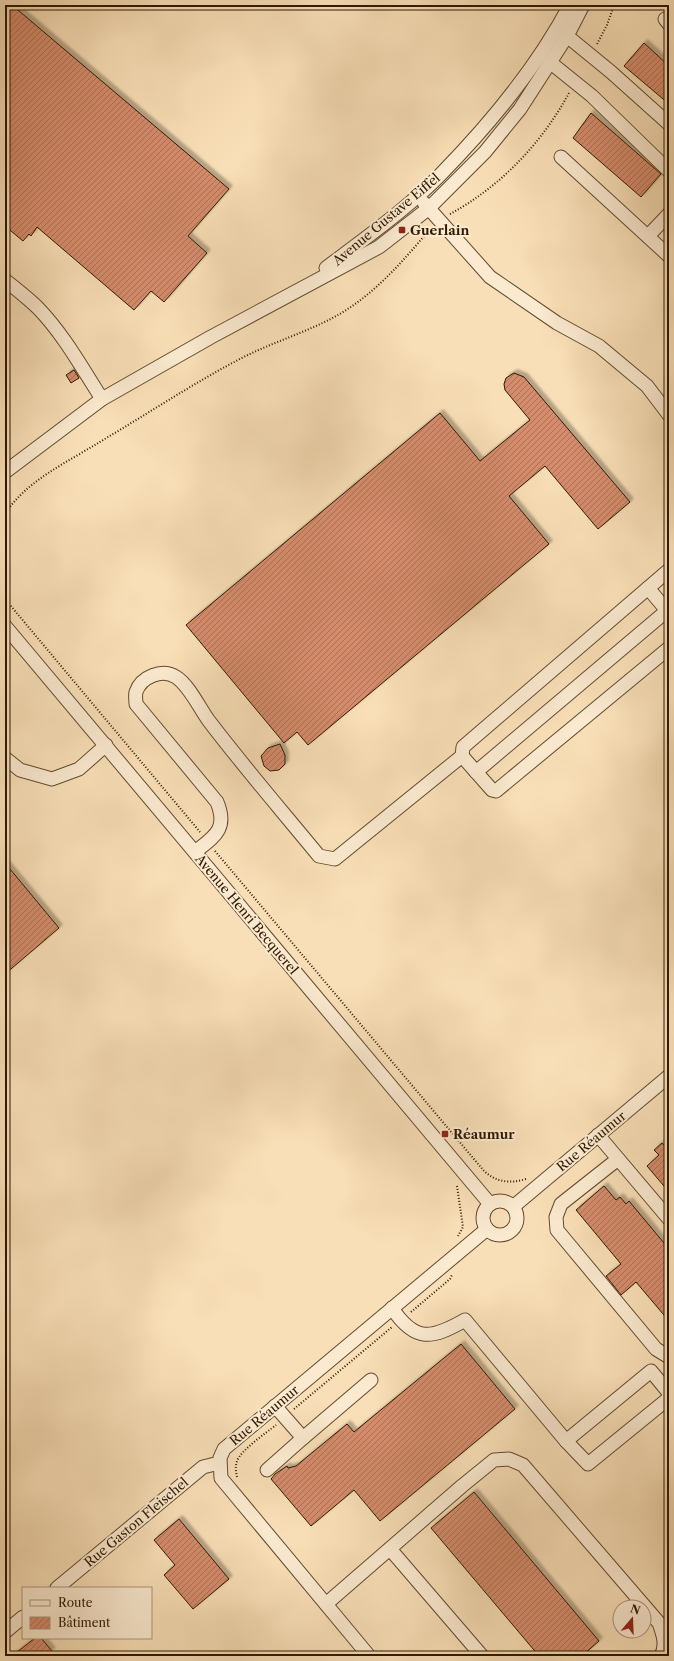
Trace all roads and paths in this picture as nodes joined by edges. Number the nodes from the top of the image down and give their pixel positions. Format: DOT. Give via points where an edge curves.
graph roads {
  1 [pos="570,5"];
  2 [pos="583,5"];
  3 [pos="567,36"];
  4 [pos="550,62"];
  5 [pos="669,124"];
  6 [pos="561,157"];
  7 [pos="669,171"];
  8 [pos="423,202"];
  9 [pos="669,214"];
  10 [pos="648,236"];
  11 [pos="669,256"];
  12 [pos="5,280"];
  13 [pos="102,399"];
  14 [pos="669,415"];
  15 [pos="5,472"];
  16 [pos="669,570"];
  17 [pos="648,588"];
  18 [pos="5,599"];
  19 [pos="668,611"];
  20 [pos="5,626"];
  21 [pos="669,648"];
  22 [pos="106,746"];
  23 [pos="462,756"];
  24 [pos="5,758"];
  25 [pos="476,772"];
  26 [pos="208,842"];
  27 [pos="195,852"];
  28 [pos="669,1076"];
  29 [pos="598,1135"];
  30 [pos="618,1159"];
  31 [pos="528,1178"];
  32 [pos="490,1204"];
  33 [pos="514,1206"];
  34 [pos="669,1220"];
  35 [pos="487,1229"];
  36 [pos="392,1308"];
  37 [pos="669,1357"];
  38 [pos="371,1380"];
  39 [pos="669,1393"];
  40 [pos="669,1398"];
  41 [pos="275,1406"];
  42 [pos="303,1438"];
  43 [pos="566,1441"];
  44 [pos="220,1463"];
  45 [pos="267,1470"];
  46 [pos="390,1549"];
  47 [pos="58,1587"];
  48 [pos="326,1604"];
  49 [pos="22,1618"];
  50 [pos="5,1632"];
  51 [pos="369,1656"];
  52 [pos="482,1656"];
  53 [pos="661,1656"];
  1 -- 8 [label="street, Avenue Gustave Eiffel" via="559,27 502,105 441,174"];
  2 -- 3 [label="street, Avenue Gustave Eiffel"];
  3 -- 4 [label="street, Avenue Gustave Eiffel"];
  3 -- 5 [label="street"];
  4 -- 7 [label="street" via="592,96"];
  4 -- 8 [label="street, Avenue Gustave Eiffel" via="520,109 485,152"];
  6 -- 10 [label="street"];
  8 -- 13 [label="street, Avenue Gustave Eiffel" via="295,292"];
  8 -- 14 [label="street" via="490,277 557,323 599,346 647,386"];
  9 -- 10 [label="street"];
  10 -- 11 [label="street"];
  12 -- 13 [label="street" via="37,307 50,322"];
  13 -- 15 [label="street, Avenue Gustave Eiffel"];
  16 -- 17 [label="street"];
  17 -- 19 [label="street"];
  17 -- 23 [label="street" via="463,747"];
  18 -- 26 [label="path"];
  19 -- 25 [label="street"];
  20 -- 22 [label="street, Avenue Henri Becquerel"];
  21 -- 25 [label="street" via="496,791 492,790"];
  22 -- 24 [label="street" via="79,768 52,779 20,770"];
  22 -- 27 [label="street, Avenue Henri Becquerel"];
  23 -- 25 [label="street"];
  23 -- 26 [label="street" via="335,859 327,859 319,856 208,720 187,689 176,677 158,673 140,685 136,693 136,704 217,802 223,816 218,832"];
  26 -- 27 [label="street"];
  26 -- 31 [label="path" via="484,1171 490,1177 507,1182"];
  27 -- 32 [label="street, Avenue Henri Becquerel"];
  28 -- 29 [label="street, Rue Réaumur"];
  29 -- 30 [label="street"];
  29 -- 33 [label="street, Rue Réaumur"];
  30 -- 34 [label="street"];
  30 -- 37 [label="street" via="561,1204 556,1216 557,1230 656,1349"];
  32 -- 33 [label="street" via="500,1200"];
  32 -- 35 [label="street" via="483,1213"];
  33 -- 35 [label="street" via="518,1216 512,1231 496,1235"];
  35 -- 36 [label="street, Rue Réaumur"];
  36 -- 41 [label="street, Rue Réaumur"];
  36 -- 43 [label="street" via="406,1327 414,1332 431,1335 445,1332 465,1320"];
  38 -- 42 [label="street"];
  39 -- 43 [label="street" via="651,1371"];
  40 -- 43 [label="street" via="588,1464"];
  41 -- 42 [label="street"];
  41 -- 44 [label="street, Rue Réaumur" via="224,1449"];
  42 -- 45 [label="street"];
  44 -- 47 [label="street, Rue Gaston Fleischel" via="203,1467"];
  44 -- 48 [label="street" via="221,1478"];
  46 -- 48 [label="street"];
  46 -- 52 [label="street"];
  46 -- 53 [label="street" via="494,1460 509,1459 523,1465 659,1623 664,1639 664,1651"];
  48 -- 51 [label="street"];
  49 -- 50 [label="street"];
}
